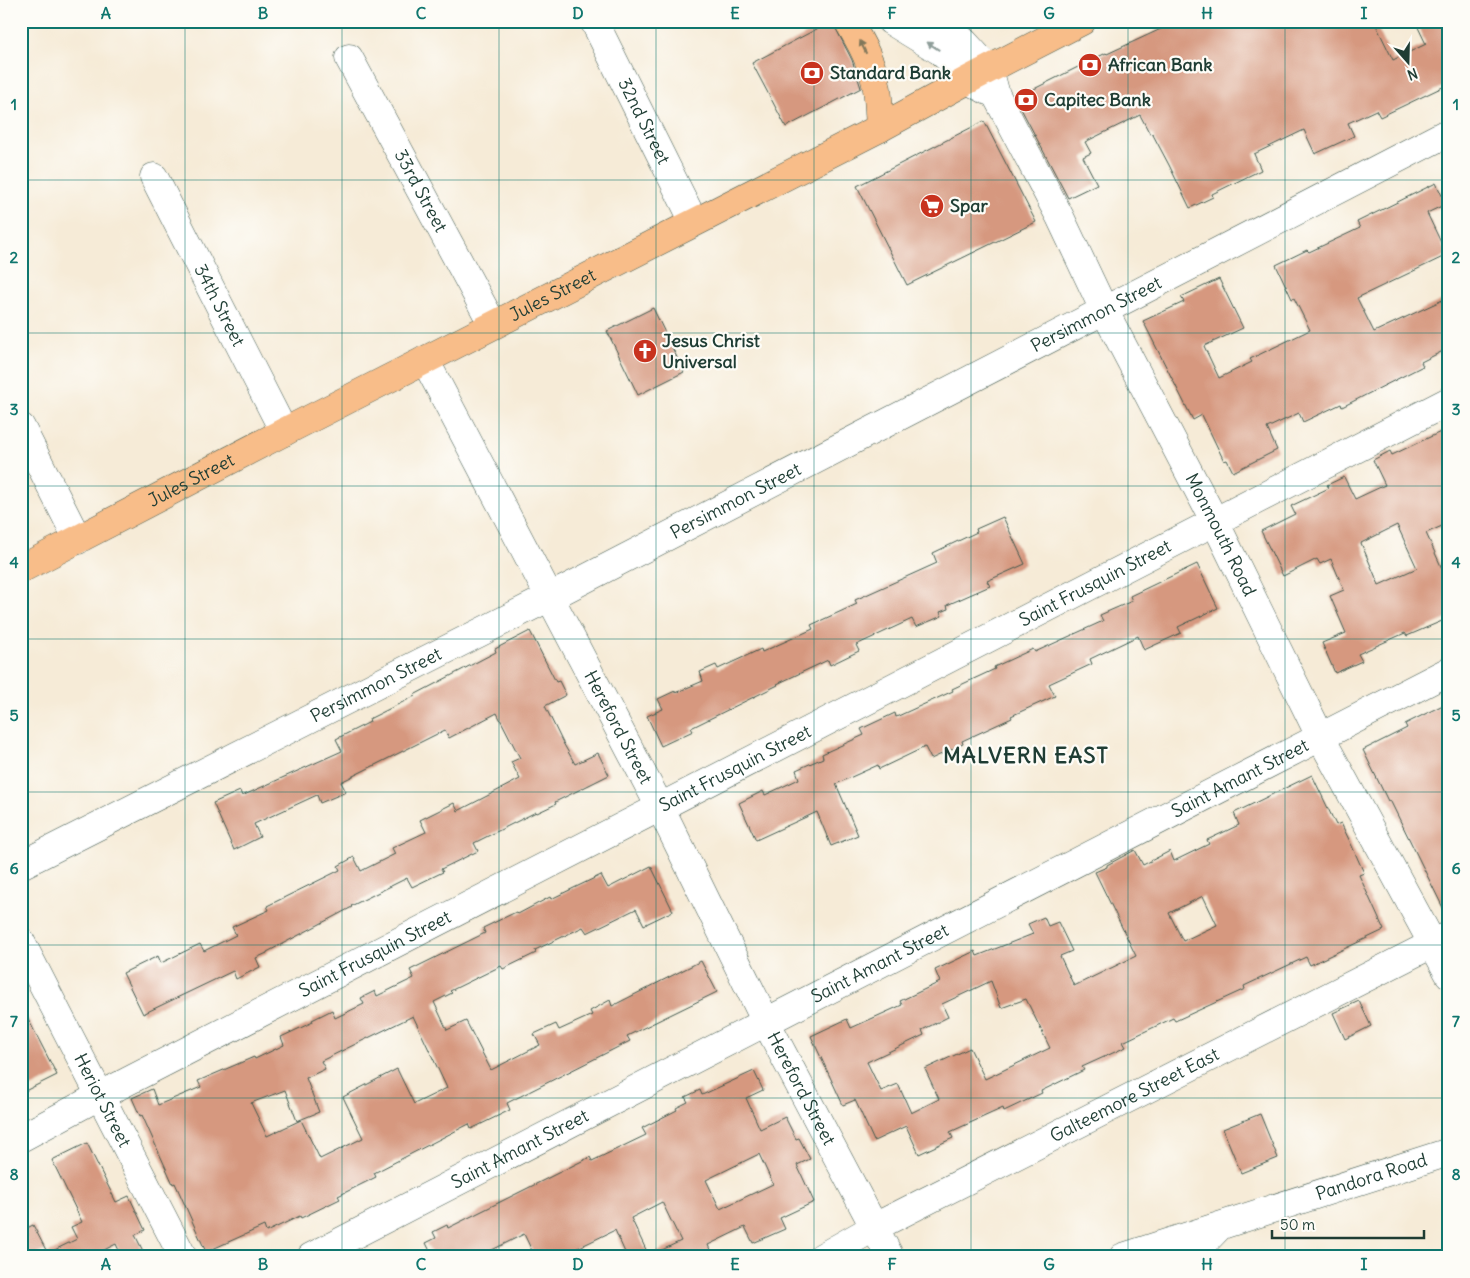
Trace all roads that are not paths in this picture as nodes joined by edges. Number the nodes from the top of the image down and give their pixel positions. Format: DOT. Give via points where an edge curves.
graph roads {
  1 [pos="594,21"];
  2 [pos="848,21"];
  3 [pos="891,21"];
  4 [pos="937,21"];
  5 [pos="1082,21"];
  6 [pos="349,58"];
  7 [pos="985,81"];
  8 [pos="880,128"];
  9 [pos="1449,132"];
  10 [pos="154,177"];
  11 [pos="694,222"];
  12 [pos="1104,310"];
  13 [pos="493,325"];
  14 [pos="425,360"];
  15 [pos="1449,401"];
  16 [pos="21,427"];
  17 [pos="284,432"];
  18 [pos="1214,522"];
  19 [pos="78,540"];
  20 [pos="21,569"];
  21 [pos="550,597"];
  22 [pos="1449,672"];
  23 [pos="1321,738"];
  24 [pos="660,807"];
  25 [pos="21,865"];
  26 [pos="1441,940"];
  27 [pos="21,942"];
  28 [pos="1449,974"];
  29 [pos="766,1022"];
  30 [pos="101,1095"];
  31 [pos="21,1138"];
  32 [pos="1449,1152"];
  33 [pos="1221,1224"];
  34 [pos="875,1227"];
  35 [pos="183,1257"];
  36 [pos="311,1257"];
  37 [pos="822,1257"];
  38 [pos="890,1257"];
  39 [pos="1122,1257"];
  40 [pos="1190,1257"];
  1 -- 11 [label="street, 32nd Street"];
  8 -- 2 [label="main road, one-way" via="872,66"];
  7 -- 3 [label="street, one-way"];
  4 -- 7 [label="street" via="966,43"];
  5 -- 7 [label="main road, Jules Street"];
  6 -- 13 [label="street, 33rd Street"];
  7 -- 8 [label="main road, Jules Street"];
  7 -- 12 [label="street, Monmouth Road" via="1060,217"];
  8 -- 11 [label="main road, Jules Street"];
  9 -- 12 [label="street, Persimmon Street"];
  10 -- 17 [label="street, 34th Street"];
  11 -- 13 [label="main road, Jules Street"];
  12 -- 18 [label="street, Monmouth Road"];
  12 -- 21 [label="street, Persimmon Street"];
  13 -- 14 [label="main road, Jules Street"];
  14 -- 17 [label="main road, Jules Street"];
  14 -- 21 [label="street, Hereford Street"];
  15 -- 18 [label="street, Saint Frusquin Street"];
  16 -- 19 [label="street"];
  17 -- 19 [label="main road, Jules Street"];
  18 -- 23 [label="street, Monmouth Road"];
  18 -- 24 [label="street, Saint Frusquin Street"];
  19 -- 20 [label="main road, Jules Street"];
  21 -- 24 [label="street, Hereford Street"];
  21 -- 25 [label="street, Persimmon Street"];
  22 -- 23 [label="street, Saint Amant Street"];
  23 -- 26 [label="street, Monmouth Road"];
  23 -- 29 [label="street, Saint Amant Street"];
  24 -- 29 [label="street, Hereford Street"];
  24 -- 30 [label="street, Saint Frusquin Street"];
  26 -- 28 [label="street, Monmouth Road"];
  26 -- 34 [label="street, Galteemore Street East"];
  27 -- 30 [label="street, Heriot Street"];
  29 -- 34 [label="street, Hereford Street"];
  29 -- 36 [label="street, Saint Amant Street"];
  30 -- 31 [label="street, Saint Frusquin Street"];
  30 -- 35 [label="street, Heriot Street"];
  32 -- 33 [label="street, Pandora Road"];
  33 -- 39 [label="street, Pandora Road"];
  33 -- 40 [label="street"];
  34 -- 37 [label="street, Galteemore Street East"];
  34 -- 38 [label="street, Hereford Street"];
}
